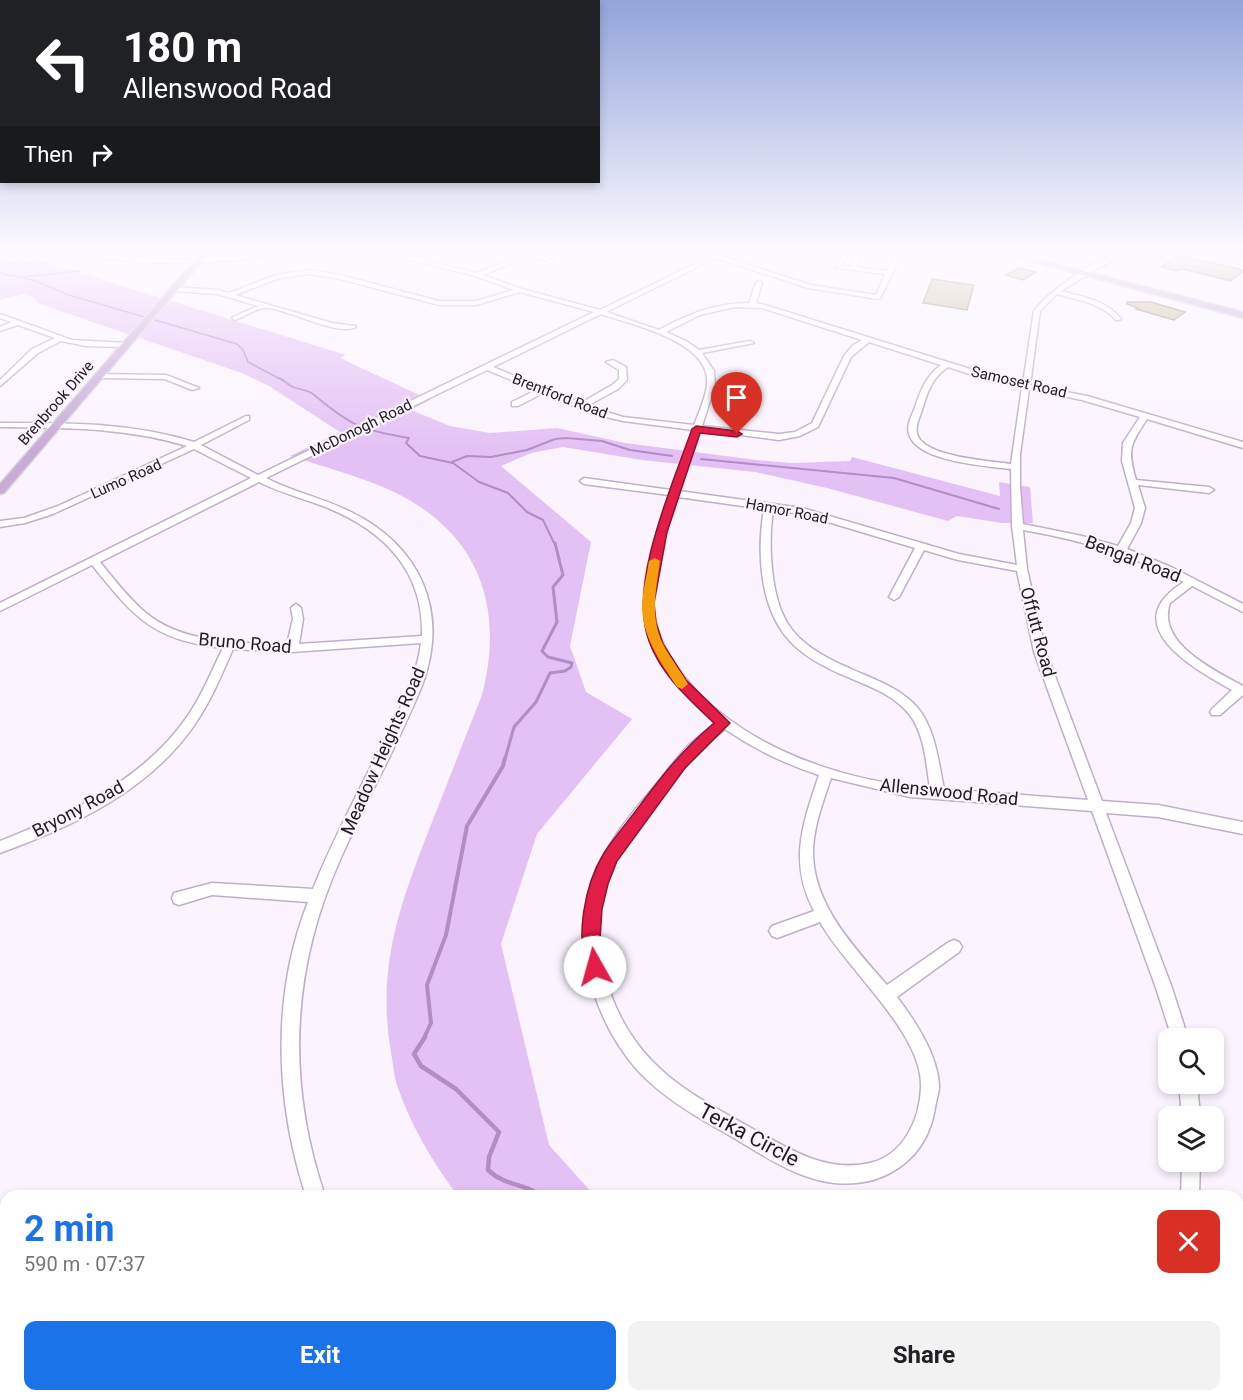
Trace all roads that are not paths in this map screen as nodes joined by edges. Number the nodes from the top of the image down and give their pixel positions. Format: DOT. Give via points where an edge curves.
graph roads {
  1 [pos="4,317"];
  2 [pos="149,317"];
  3 [pos="306,317"];
  4 [pos="590,317"];
  5 [pos="617,317"];
  6 [pos="690,317"];
  7 [pos="801,317"];
  8 [pos="1035,317"];
  9 [pos="19,322"];
  10 [pos="353,327"];
  11 [pos="0,329"];
  12 [pos="660,332"];
  13 [pos="62,338"];
  14 [pos="868,339"];
  15 [pos="750,343"];
  16 [pos="126,345"];
  17 [pos="698,352"];
  18 [pos="610,362"];
  19 [pos="947,364"];
  20 [pos="487,367"];
  21 [pos="99,376"];
  22 [pos="0,384"];
  23 [pos="1025,386"];
  24 [pos="195,388"];
  25 [pos="542,390"];
  26 [pos="515,404"];
  27 [pos="581,406"];
  28 [pos="1145,416"];
  29 [pos="246,418"];
  30 [pos="57,424"];
  31 [pos="0,425"];
  32 [pos="696,429"];
  33 [pos="1243,445"];
  34 [pos="194,446"];
  35 [pos="1015,467"];
  36 [pos="257,479"];
  37 [pos="584,481"];
  38 [pos="1133,482"];
  39 [pos="1209,490"];
  40 [pos="0,491"];
  41 [pos="674,493"];
  42 [pos="769,506"];
  43 [pos="0,524"];
  44 [pos="1017,526"];
  45 [pos="921,546"];
  46 [pos="1120,550"];
  47 [pos="93,560"];
  48 [pos="1022,569"];
  49 [pos="1191,582"];
  50 [pos="894,597"];
  51 [pos="0,607"];
  52 [pos="296,608"];
  53 [pos="1243,608"];
  54 [pos="427,639"];
  55 [pos="230,644"];
  56 [pos="292,648"];
  57 [pos="1242,691"];
  58 [pos="1216,712"];
  59 [pos="723,723"];
  60 [pos="826,772"];
  61 [pos="938,794"];
  62 [pos="1096,806"];
  63 [pos="1243,828"];
  64 [pos="0,847"];
  65 [pos="318,896"];
  66 [pos="179,898"];
  67 [pos="821,915"];
  68 [pos="777,931"];
  69 [pos="954,947"];
  70 [pos="885,996"];
  71 [pos="1177,1028"];
  72 [pos="1191,1172"];
  73 [pos="314,1190"];
  74 [pos="1190,1190"];
  1 -- 9 [label="street"];
  2 -- 16 [label="main road, Brenbrook Drive"];
  3 -- 10 [label="street"];
  4 -- 20 [label="street, McDonogh Road"];
  5 -- 12 [label="street"];
  6 -- 12 [label="street, Samoset Road"];
  7 -- 14 [label="street, Samoset Road"];
  8 -- 23 [label="street, Offutt Road"];
  9 -- 11 [label="street"];
  9 -- 13 [label="street"];
  12 -- 17 [label="street"];
  13 -- 16 [label="street" via="86,344"];
  13 -- 22 [label="street" via="35,351"];
  14 -- 19 [label="street, Samoset Road"];
  14 -- 32 [label="street, Brentford Road" via="848,356 811,429 797,435 770,437"];
  15 -- 17 [label="street"];
  16 -- 21 [label="main road, Brenbrook Drive"];
  17 -- 32 [label="street, Allenswood Road" via="712,378"];
  18 -- 27 [label="street" via="623,369 622,380"];
  19 -- 23 [label="street, Samoset Road"];
  19 -- 35 [label="street" via="926,383 912,426 914,437 942,454"];
  20 -- 25 [label="street, Brentford Road"];
  20 -- 36 [label="street, McDonogh Road"];
  21 -- 24 [label="street" via="166,377"];
  21 -- 30 [label="main road, Brenbrook Drive"];
  23 -- 28 [label="street, Samoset Road"];
  23 -- 35 [label="street, Offutt Road"];
  25 -- 26 [label="street"];
  25 -- 27 [label="street, Brentford Road"];
  27 -- 32 [label="street, Brentford Road" via="630,420"];
  28 -- 33 [label="street, Samoset Road"];
  28 -- 38 [label="street" via="1127,443 1126,461"];
  29 -- 34 [label="street, Lumo Road"];
  30 -- 31 [label="street, Meadow Heights Road"];
  30 -- 34 [label="street, Meadow Heights Road" via="126,428"];
  30 -- 40 [label="main road, Brenbrook Drive"];
  32 -- 41 [label="street, Allenswood Road"];
  34 -- 36 [label="street, Meadow Heights Road"];
  34 -- 43 [label="street, Lumo Road" via="44,515"];
  35 -- 44 [label="street, Offutt Road"];
  36 -- 47 [label="street, McDonogh Road"];
  36 -- 54 [label="street, Meadow Heights Road" via="354,517 385,537 403,556 421,590"];
  37 -- 41 [label="street, Hamor Road"];
  38 -- 39 [label="street"];
  38 -- 46 [label="street" via="1140,508"];
  41 -- 42 [label="street, Hamor Road"];
  41 -- 59 [label="street, Allenswood Road" via="650,583 650,623 656,644 681,683"];
  42 -- 45 [label="street, Hamor Road" via="812,513"];
  42 -- 61 [label="street" via="765,536 771,598 779,621 800,645 817,656 882,686 906,703 926,735"];
  44 -- 46 [label="street, Bengal Road" via="1074,536"];
  44 -- 48 [label="street, Offutt Road"];
  45 -- 48 [label="street, Hamor Road" via="973,561"];
  45 -- 50 [label="street"];
  46 -- 49 [label="street, Bengal Road"];
  47 -- 51 [label="street, McDonogh Road"];
  47 -- 55 [label="street, Bruno Road" via="149,622 180,635"];
  48 -- 62 [label="street, Offutt Road" via="1040,652"];
  49 -- 53 [label="street, Bengal Road"];
  49 -- 57 [label="street" via="1163,605 1163,625 1175,647 1188,658"];
  52 -- 56 [label="street" via="298,619"];
  54 -- 56 [label="street, Bruno Road"];
  54 -- 65 [label="street, Meadow Heights Road" via="415,686"];
  55 -- 56 [label="street, Bruno Road"];
  55 -- 64 [label="street, Bryony Road" via="187,727 147,768 94,805"];
  57 -- 58 [label="street"];
  59 -- 60 [label="street, Allenswood Road" via="777,753"];
  59 -- 70 [label="street, Terka Circle" via="673,772 620,842 599,884 591,939 604,1000 619,1031 663,1083 774,1151 820,1170 846,1175 869,1173 889,1166 918,1138 929,1095 921,1048"];
  60 -- 61 [label="street, Allenswood Road" via="881,786"];
  60 -- 67 [label="street, Terka Circle" via="806,843 808,879"];
  61 -- 62 [label="street, Allenswood Road"];
  62 -- 63 [label="street, Allenswood Road" via="1187,815"];
  62 -- 71 [label="street, Offutt Road"];
  65 -- 66 [label="street" via="212,889"];
  65 -- 73 [label="street, Meadow Heights Road" via="296,969 290,1043 292,1093"];
  67 -- 68 [label="street"];
  67 -- 70 [label="street, Terka Circle"];
  69 -- 70 [label="street"];
  72 -- 74 [label="street"];
}
